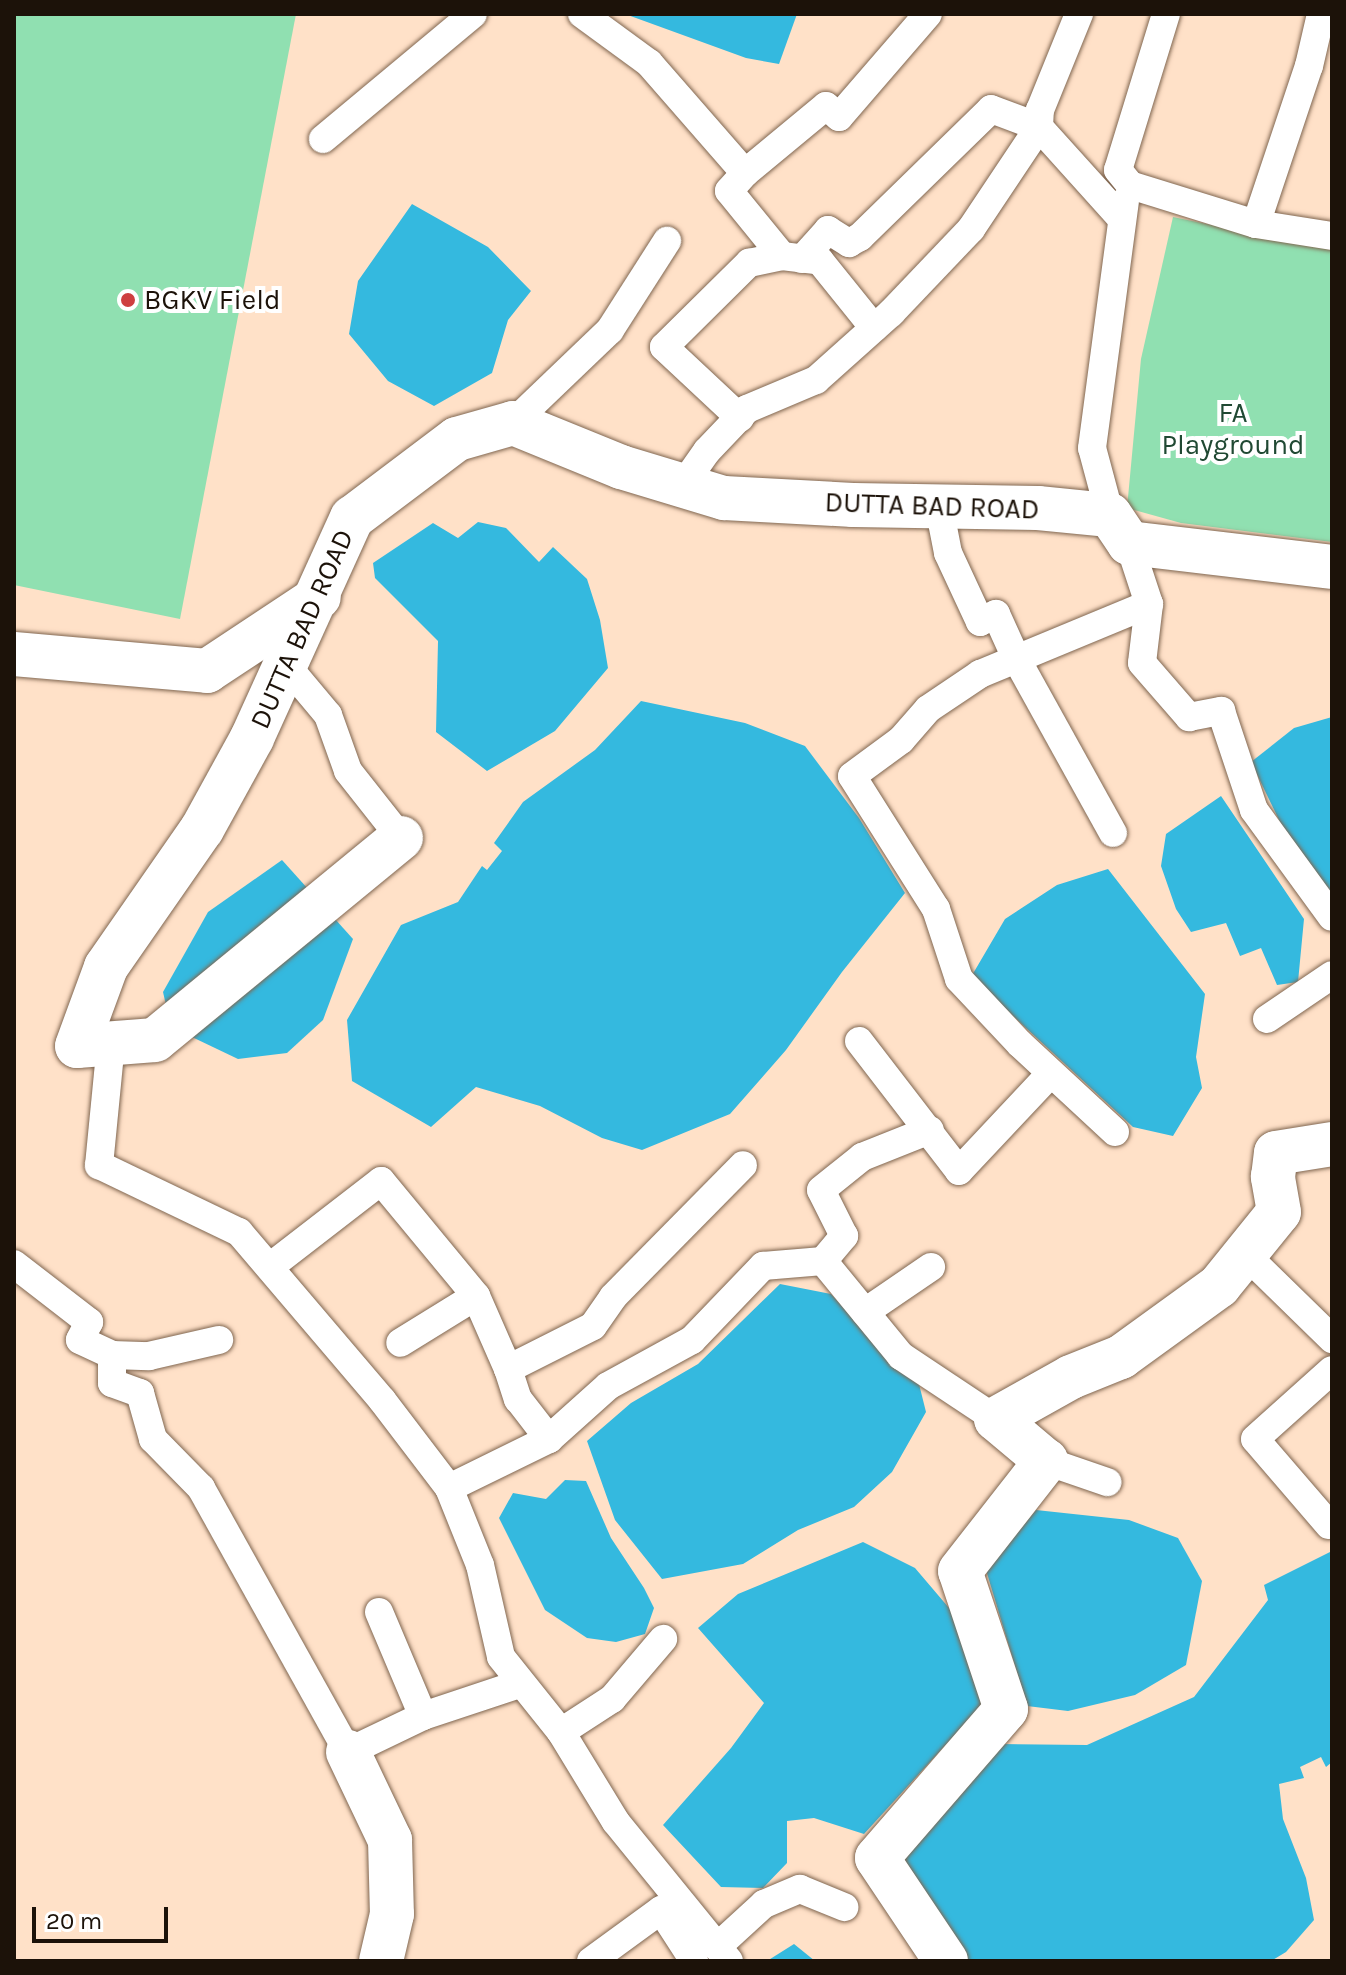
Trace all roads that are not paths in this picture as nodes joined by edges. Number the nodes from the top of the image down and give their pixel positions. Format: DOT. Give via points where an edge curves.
graph roads {
  1 [pos="473,14"];
  2 [pos="582,14"];
  3 [pos="928,14"];
  4 [pos="1077,14"];
  5 [pos="1166,14"];
  6 [pos="1321,14"];
  7 [pos="446,26"];
  8 [pos="1039,127"];
  9 [pos="323,139"];
  10 [pos="745,173"];
  11 [pos="1130,185"];
  12 [pos="1120,217"];
  13 [pos="1256,224"];
  14 [pos="1332,236"];
  15 [pos="667,241"];
  16 [pos="792,257"];
  17 [pos="874,328"];
  18 [pos="740,418"];
  19 [pos="513,423"];
  20 [pos="683,485"];
  21 [pos="939,507"];
  22 [pos="1120,529"];
  23 [pos="1332,567"];
  24 [pos="319,597"];
  25 [pos="1149,604"];
  26 [pos="14,654"];
  27 [pos="1016,658"];
  28 [pos="287,666"];
  29 [pos="1113,833"];
  30 [pos="401,838"];
  31 [pos="1332,917"];
  32 [pos="1332,975"];
  33 [pos="1267,1019"];
  34 [pos="859,1041"];
  35 [pos="111,1043"];
  36 [pos="1051,1073"];
  37 [pos="930,1130"];
  38 [pos="1115,1132"];
  39 [pos="1332,1144"];
  40 [pos="743,1165"];
  41 [pos="1245,1254"];
  42 [pos="823,1261"];
  43 [pos="14,1264"];
  44 [pos="271,1266"];
  45 [pos="931,1267"];
  46 [pos="476,1296"];
  47 [pos="865,1312"];
  48 [pos="1332,1339"];
  49 [pos="219,1340"];
  50 [pos="400,1343"];
  51 [pos="112,1355"];
  52 [pos="508,1369"];
  53 [pos="1332,1370"];
  54 [pos="996,1419"];
  55 [pos="549,1439"];
  56 [pos="1046,1461"];
  57 [pos="1107,1482"];
  58 [pos="449,1488"];
  59 [pos="1329,1525"];
  60 [pos="379,1612"];
  61 [pos="663,1639"];
  62 [pos="519,1684"];
  63 [pos="423,1716"];
  64 [pos="561,1732"];
  65 [pos="348,1752"];
  66 [pos="844,1907"];
  67 [pos="713,1956"];
  68 [pos="381,1961"];
  69 [pos="591,1961"];
  70 [pos="946,1961"];
  1 -- 7 [label="lane"];
  2 -- 10 [label="lane" via="649,63"];
  3 -- 10 [label="lane" via="839,117 826,106"];
  4 -- 8 [label="lane" via="1040,110"];
  5 -- 11 [label="lane" via="1118,170"];
  6 -- 13 [label="lane"];
  7 -- 9 [label="lane"];
  8 -- 12 [label="lane"];
  8 -- 16 [label="lane" via="991,109 860,237 849,243 828,230"];
  8 -- 17 [label="lane" via="971,229"];
  10 -- 16 [label="lane" via="729,191"];
  11 -- 12 [label="lane"];
  11 -- 13 [label="lane"];
  12 -- 22 [label="lane" via="1092,448"];
  13 -- 14 [label="lane"];
  15 -- 19 [label="lane" via="610,330"];
  16 -- 17 [label="lane" via="820,261"];
  16 -- 18 [label="lane" via="749,263 664,347"];
  17 -- 18 [label="lane" via="816,380 747,409"];
  18 -- 20 [label="lane"];
  19 -- 20 [label="street, DUTTA BAD ROAD" via="621,467"];
  19 -- 24 [label="street, DUTTA BAD ROAD" via="457,439 352,518"];
  20 -- 21 [label="street, DUTTA BAD ROAD" via="724,498"];
  21 -- 22 [label="street, DUTTA BAD ROAD" via="1038,508"];
  21 -- 27 [label="lane" via="948,553 980,622 996,614"];
  22 -- 23 [label="street, DUTTA BAD ROAD"];
  22 -- 25 [label="lane"];
  24 -- 26 [label="street" via="207,671"];
  24 -- 28 [label="street, DUTTA BAD ROAD"];
  25 -- 27 [label="lane"];
  25 -- 31 [label="lane" via="1142,663 1189,717 1221,711 1254,810"];
  27 -- 29 [label="lane"];
  27 -- 36 [label="lane" via="980,674 928,709 901,740 852,776 936,909 959,979"];
  28 -- 30 [label="lane" via="328,715 348,771"];
  28 -- 35 [label="street, DUTTA BAD ROAD" via="202,829 106,967 77,1046"];
  30 -- 35 [label="street, DUTTA BAD ROAD" via="155,1040"];
  32 -- 33 [label="lane"];
  34 -- 37 [label="lane"];
  35 -- 44 [label="lane" via="99,1165 239,1232"];
  36 -- 37 [label="lane" via="959,1171"];
  36 -- 38 [label="lane"];
  37 -- 42 [label="lane" via="862,1157 821,1190 844,1236"];
  39 -- 41 [label="street" via="1276,1153 1273,1177 1279,1212"];
  40 -- 52 [label="lane" via="613,1297 593,1326"];
  41 -- 48 [label="lane"];
  41 -- 54 [label="street" via="1219,1286 1121,1357 1071,1377"];
  42 -- 47 [label="lane"];
  42 -- 55 [label="lane" via="763,1266 692,1340 608,1386"];
  43 -- 51 [label="lane" via="89,1322 80,1340"];
  44 -- 46 [label="lane" via="381,1181"];
  44 -- 58 [label="lane"];
  45 -- 47 [label="lane"];
  46 -- 50 [label="lane"];
  46 -- 52 [label="lane"];
  47 -- 54 [label="lane" via="901,1356"];
  49 -- 51 [label="lane" via="149,1356"];
  51 -- 65 [label="lane" via="112,1383 140,1393 153,1439 201,1488"];
  52 -- 55 [label="lane" via="518,1399"];
  53 -- 59 [label="lane" via="1255,1439"];
  54 -- 56 [label="street"];
  55 -- 58 [label="lane"];
  56 -- 57 [label="lane"];
  56 -- 70 [label="street" via="960,1571 1006,1709 877,1858"];
  58 -- 62 [label="lane" via="480,1565 501,1657"];
  60 -- 63 [label="lane"];
  61 -- 64 [label="lane" via="612,1699"];
  62 -- 63 [label="lane"];
  62 -- 64 [label="lane"];
  63 -- 65 [label="lane"];
  64 -- 67 [label="lane" via="616,1822"];
  65 -- 68 [label="street" via="390,1840 392,1914"];
  66 -- 67 [label="lane" via="800,1889 764,1904"];
  67 -- 69 [label="lane" via="661,1910"];
}
